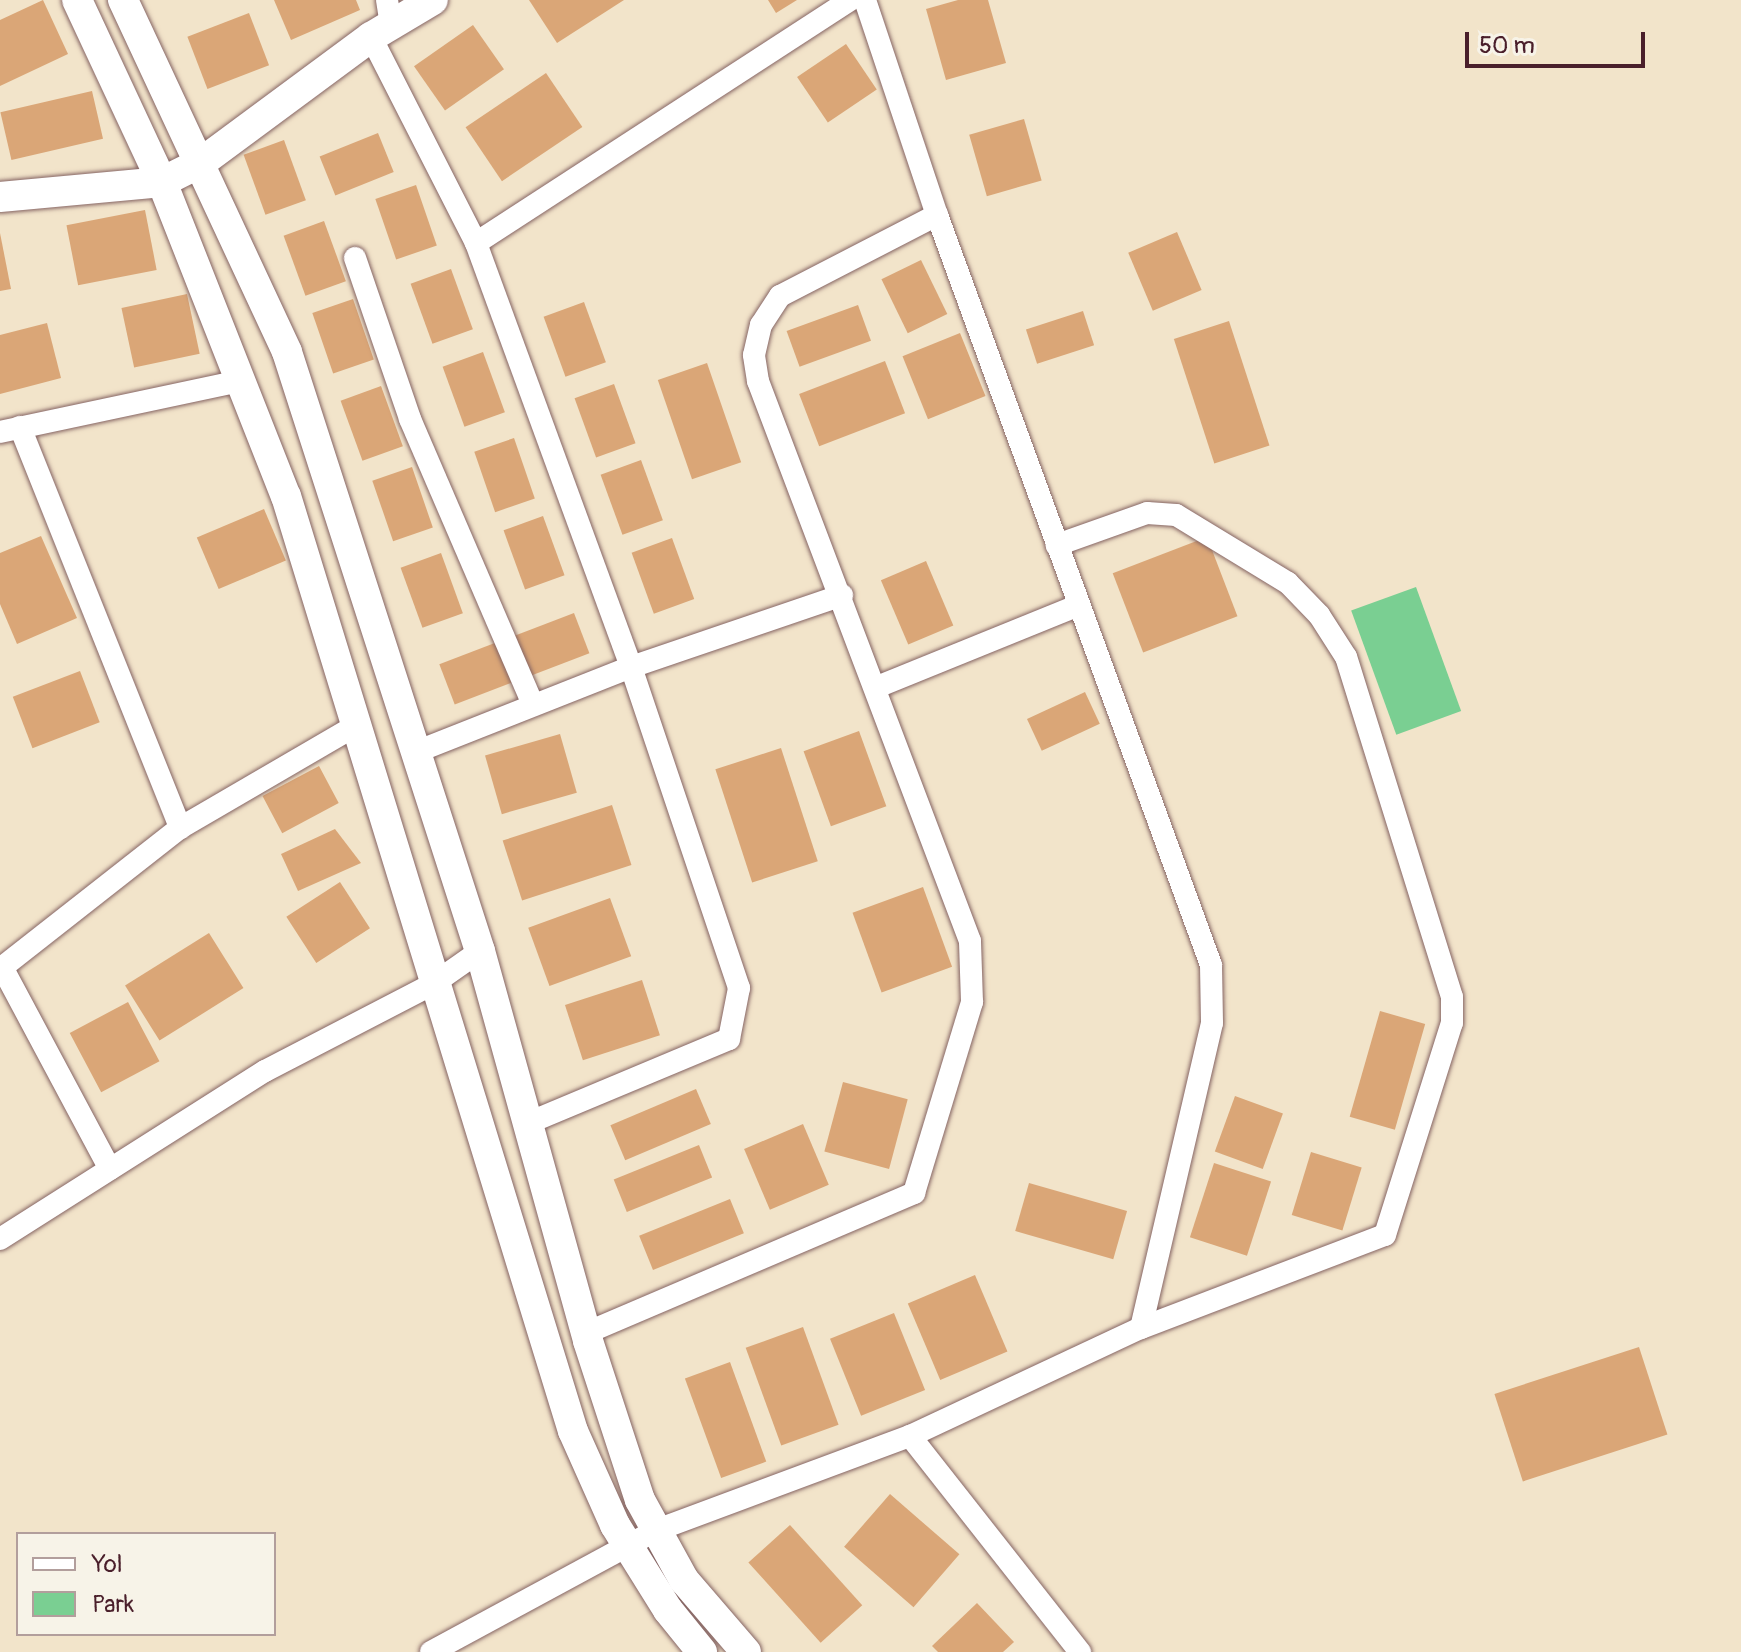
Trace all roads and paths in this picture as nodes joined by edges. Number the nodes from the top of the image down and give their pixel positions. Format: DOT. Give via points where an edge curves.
graph roads {
  1 [pos="77,0"];
  2 [pos="123,0"];
  3 [pos="433,0"];
  4 [pos="850,0"];
  5 [pos="865,0"];
  6 [pos="383,21"];
  7 [pos="202,162"];
  8 [pos="162,182"];
  9 [pos="0,197"];
  10 [pos="937,215"];
  11 [pos="476,243"];
  12 [pos="355,258"];
  13 [pos="240,381"];
  14 [pos="10,430"];
  15 [pos="1057,545"];
  16 [pos="842,595"];
  17 [pos="1079,605"];
  18 [pos="631,667"];
  19 [pos="877,687"];
  20 [pos="533,705"];
  21 [pos="355,726"];
  22 [pos="416,752"];
  23 [pos="180,828"];
  24 [pos="480,951"];
  25 [pos="1,968"];
  26 [pos="433,984"];
  27 [pos="528,1123"];
  28 [pos="110,1169"];
  29 [pos="0,1239"];
  30 [pos="1141,1328"];
  31 [pos="586,1333"];
  32 [pos="910,1436"];
  33 [pos="657,1530"];
  34 [pos="627,1544"];
  35 [pos="431,1652"];
  36 [pos="702,1652"];
  37 [pos="746,1652"];
  38 [pos="1080,1652"];
  1 -- 8 [label="street"];
  2 -- 7 [label="street"];
  3 -- 6 [label="street"];
  4 -- 11 [label="street"];
  5 -- 10 [label="street"];
  6 -- 7 [label="street"];
  6 -- 11 [label="street"];
  7 -- 8 [label="street"];
  7 -- 22 [label="street" via="287,352"];
  8 -- 9 [label="street"];
  8 -- 13 [label="street"];
  10 -- 15 [label="street"];
  10 -- 16 [label="street" via="780,296 756,342 758,381"];
  11 -- 18 [label="street"];
  12 -- 20 [label="street" via="410,419"];
  13 -- 14 [label="street"];
  13 -- 21 [label="street" via="286,496"];
  14 -- 23 [label="street"];
  15 -- 17 [label="street"];
  15 -- 30 [label="street" via="1147,513 1165,513 1271,570 1305,598 1334,636 1356,680 1452,997 1452,1023 1385,1235"];
  16 -- 18 [label="street"];
  16 -- 19 [label="street"];
  17 -- 19 [label="street"];
  17 -- 30 [label="street" via="1207,946 1214,984 1212,1023"];
  18 -- 20 [label="street"];
  18 -- 27 [label="street" via="739,988 729,1039"];
  19 -- 31 [label="street" via="965,922 972,959 972,1002 914,1193"];
  20 -- 22 [label="street"];
  21 -- 23 [label="street"];
  21 -- 26 [label="street"];
  22 -- 24 [label="street"];
  23 -- 25 [label="street"];
  24 -- 26 [label="street"];
  24 -- 27 [label="street"];
  25 -- 28 [label="street"];
  26 -- 28 [label="street" via="265,1071"];
  26 -- 34 [label="street" via="573,1431"];
  27 -- 31 [label="street"];
  28 -- 29 [label="street"];
  30 -- 32 [label="street"];
  31 -- 33 [label="street" via="640,1500"];
  32 -- 33 [label="street"];
  32 -- 38 [label="street"];
  33 -- 34 [label="street"];
  33 -- 37 [label="street" via="684,1580"];
  34 -- 35 [label="street"];
  34 -- 36 [label="street"];
}
